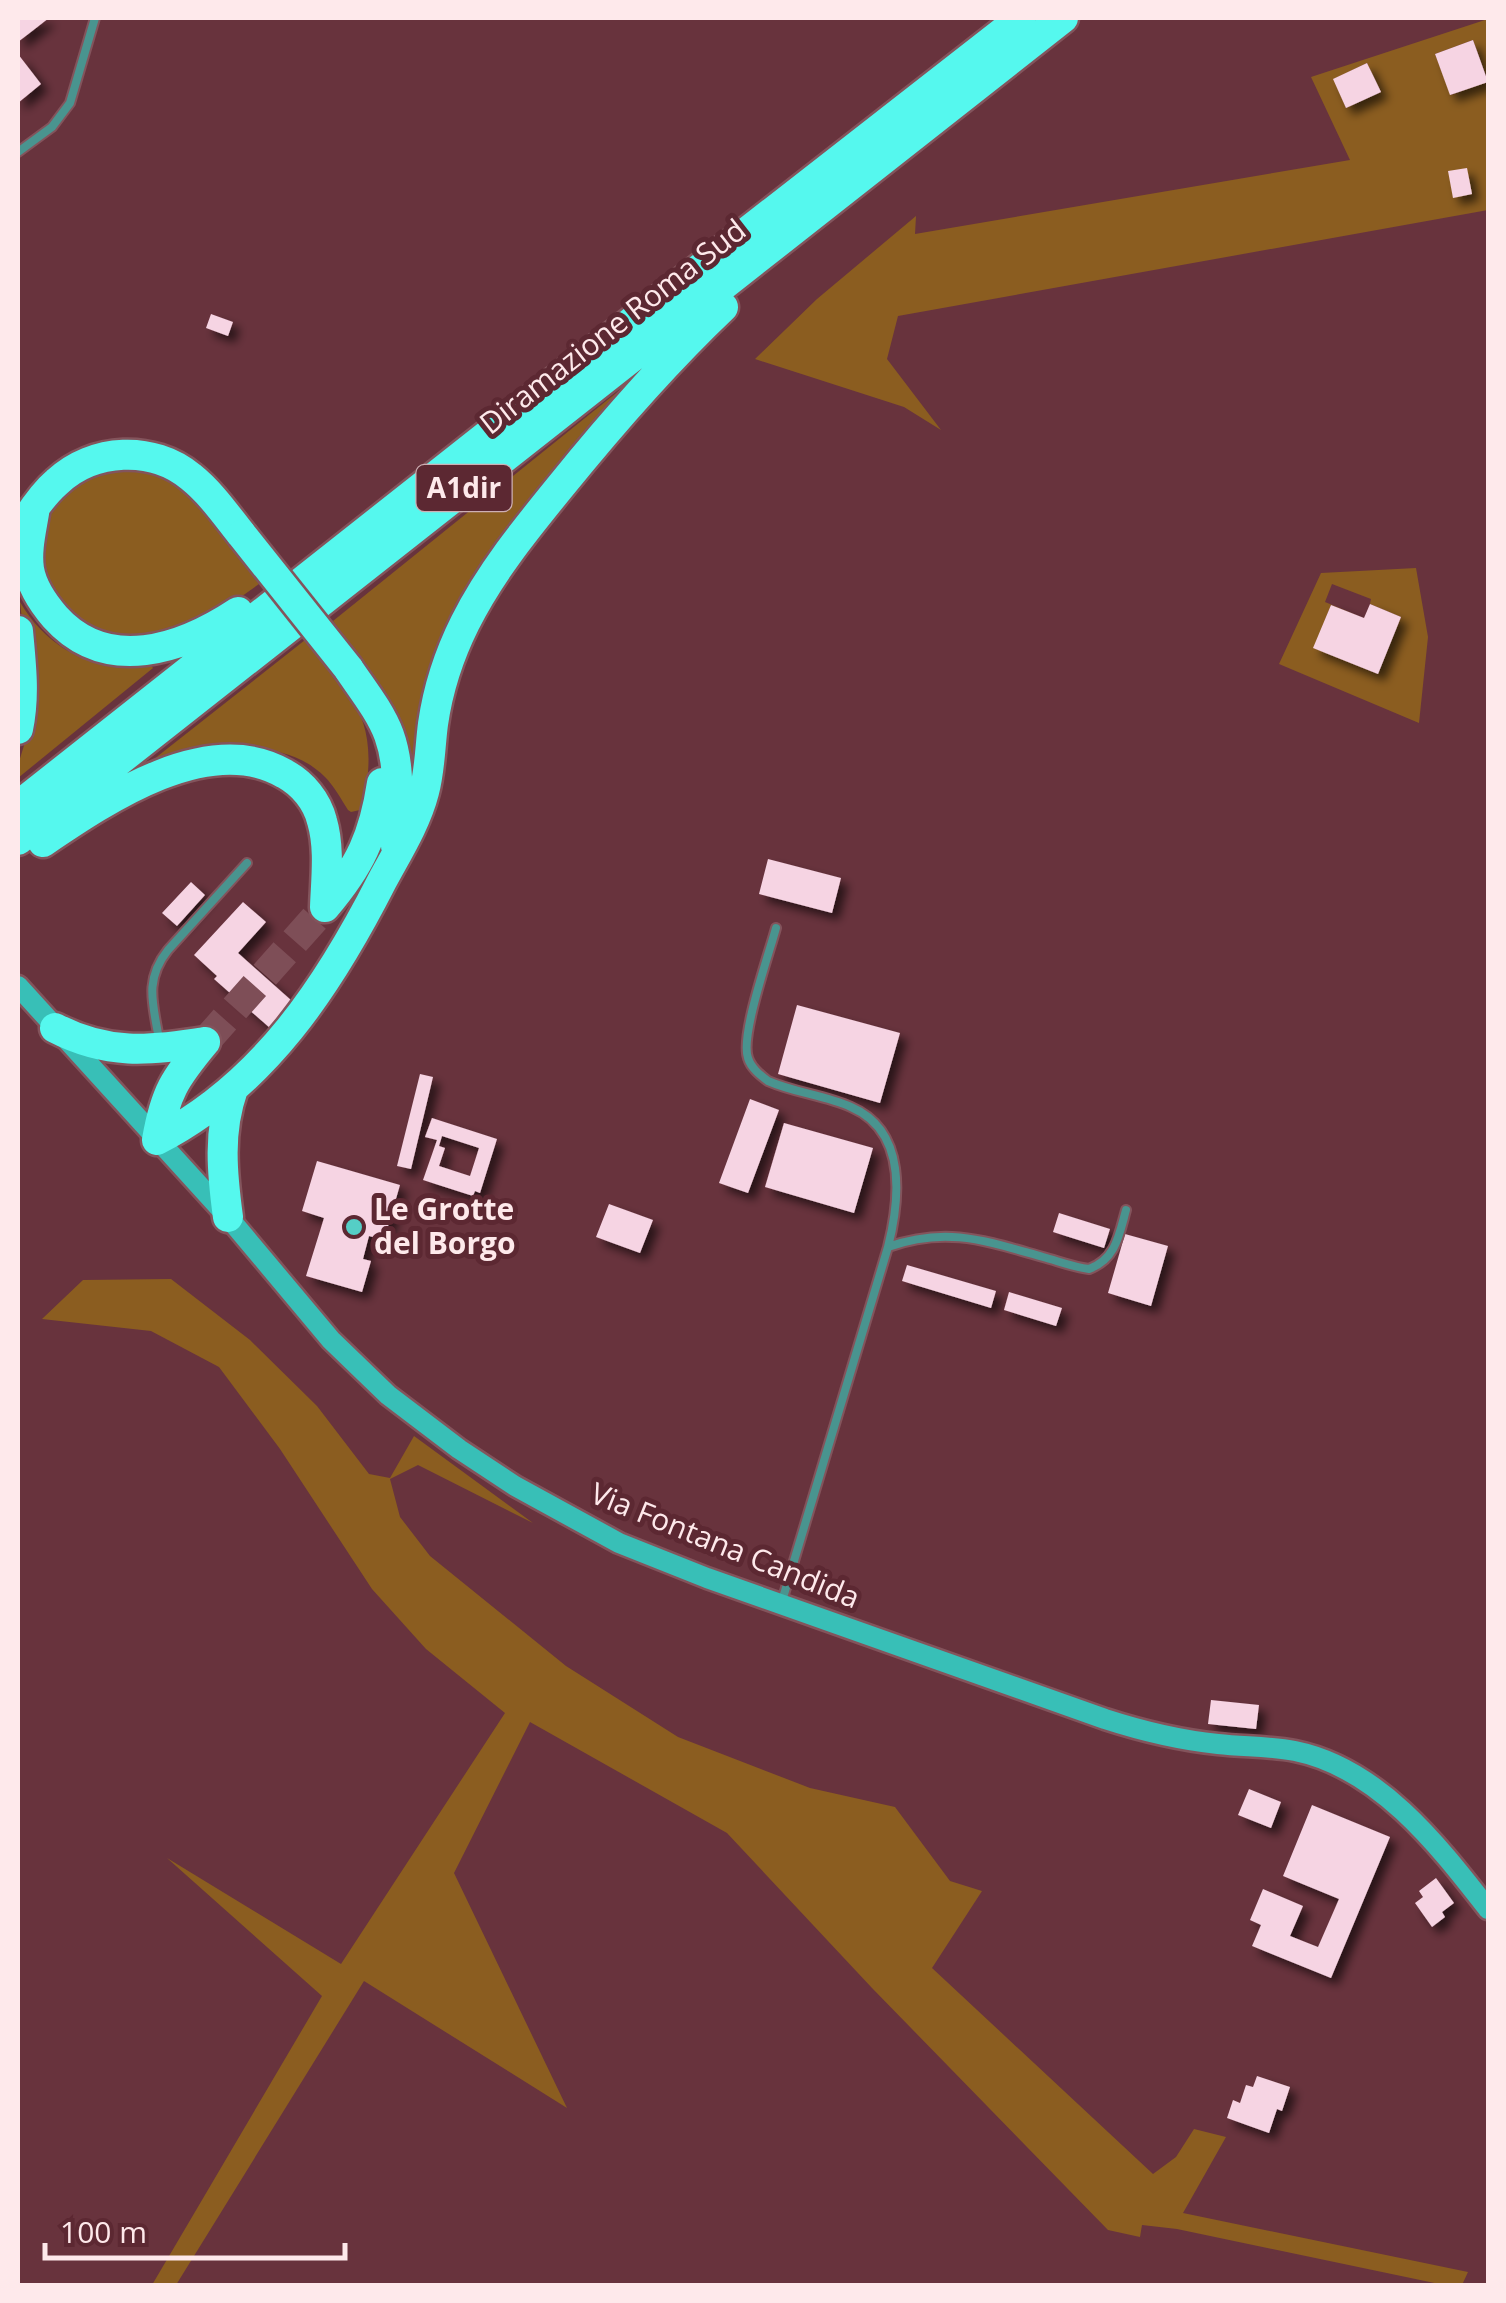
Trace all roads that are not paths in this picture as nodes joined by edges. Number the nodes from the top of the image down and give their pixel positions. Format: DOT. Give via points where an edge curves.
graph roads {
  1 [pos="94,18"];
  2 [pos="1021,18"];
  3 [pos="1063,18"];
  4 [pos="911,137"];
  5 [pos="18,152"];
  6 [pos="556,380"];
  7 [pos="34,508"];
  8 [pos="18,536"];
  9 [pos="18,631"];
  10 [pos="18,730"];
  11 [pos="389,736"];
  12 [pos="18,806"];
  13 [pos="18,840"];
  14 [pos="396,854"];
  15 [pos="18,859"];
  16 [pos="247,863"];
  17 [pos="776,928"];
  18 [pos="18,986"];
  19 [pos="55,1028"];
  20 [pos="161,1048"];
  21 [pos="233,1088"];
  22 [pos="158,1140"];
  23 [pos="1126,1210"];
  24 [pos="228,1217"];
  25 [pos="888,1247"];
  26 [pos="781,1605"];
  27 [pos="1488,1909"];
  1 -- 5 [label="lane" via="65,111"];
  2 -- 6 [label="highway, Diramazione Roma Sud / A1dir"];
  3 -- 4 [label="highway, Diramazione Roma Sud / A1dir"];
  4 -- 13 [label="highway, Diramazione Roma Sud / A1dir"];
  4 -- 14 [label="highway" via="668,361 509,552 450,656 423,795"];
  6 -- 7 [label="highway" via="238,612 171,645 109,650 66,628 30,572"];
  6 -- 12 [label="highway, Diramazione Roma Sud / A1dir"];
  7 -- 8 [label="highway"];
  7 -- 11 [label="highway, bridge" via="82,464 142,455 170,462 242,535 348,668"];
  9 -- 10 [label="highway"];
  11 -- 14 [label="highway" via="398,788"];
  11 -- 15 [label="highway" via="372,836 325,907 324,828 316,804 292,778 249,761 193,764 145,781"];
  14 -- 21 [label="highway" via="324,986"];
  16 -- 20 [label="lane" via="157,966 152,991"];
  17 -- 25 [label="lane" via="746,1037 747,1056 768,1081 851,1107 879,1127 897,1186"];
  18 -- 19 [label="main road, Via Fontana Candida"];
  19 -- 20 [label="highway" via="104,1047"];
  19 -- 22 [label="main road, Via Fontana Candida"];
  20 -- 22 [label="highway" via="205,1042 164,1101"];
  21 -- 22 [label="highway"];
  21 -- 24 [label="highway" via="222,1143"];
  22 -- 24 [label="main road, Via Fontana Candida"];
  23 -- 25 [label="lane" via="1112,1253 1089,1269 956,1236"];
  24 -- 26 [label="main road, Via Fontana Candida" via="343,1353 459,1449 620,1543"];
  25 -- 26 [label="lane"];
  26 -- 27 [label="main road, Via Fontana Candida" via="1140,1730 1294,1750 1336,1764 1401,1811"];
}
